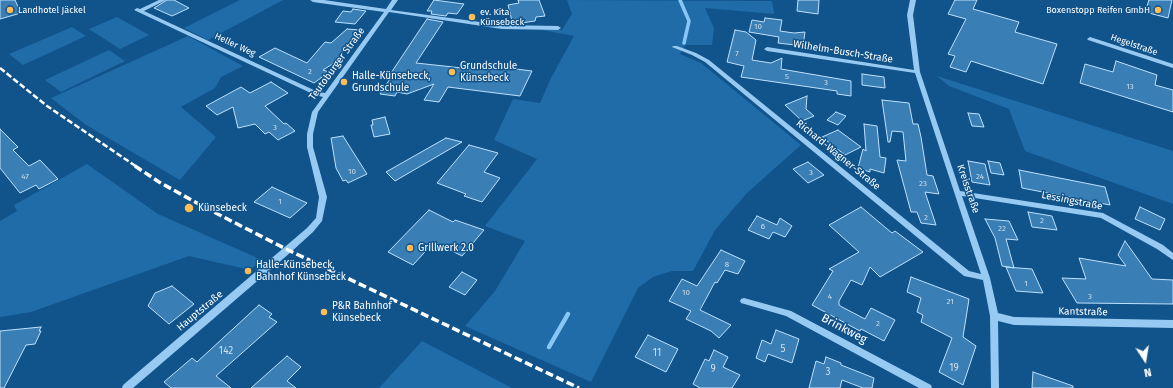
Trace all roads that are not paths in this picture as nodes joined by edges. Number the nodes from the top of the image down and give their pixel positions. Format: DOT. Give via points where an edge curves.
graph roads {
  1 [pos="162,0"];
  2 [pos="313,0"];
  3 [pos="395,0"];
  4 [pos="913,0"];
  5 [pos="387,11"];
  6 [pos="558,28"];
  7 [pos="1090,39"];
  8 [pos="676,47"];
  9 [pos="766,49"];
  10 [pos="1173,66"];
  11 [pos="917,72"];
  12 [pos="326,95"];
  13 [pos="958,192"];
  14 [pos="288,250"];
  15 [pos="1173,257"];
  16 [pos="986,278"];
  17 [pos="744,301"];
  18 [pos="994,316"];
  19 [pos="1173,324"];
  20 [pos="126,388"];
  21 [pos="928,388"];
  22 [pos="995,388"];
  1 -- 12 [label="street, Heller Weg" via="138,10 316,94"];
  2 -- 5 [label="street"];
  3 -- 5 [label="street, Teutoburger Straße"];
  4 -- 11 [label="street, Kreisstraße" via="910,15"];
  5 -- 6 [label="street" via="502,27"];
  5 -- 12 [label="street, Teutoburger Straße"];
  7 -- 10 [label="street, Hegelstraße"];
  8 -- 16 [label="street, Richard-Wagner-Straße" via="707,61 967,274"];
  9 -- 11 [label="street, Wilhelm-Busch-Straße"];
  11 -- 13 [label="street, Kreisstraße"];
  12 -- 14 [label="street, Teutoburger Straße" via="315,112 310,134 312,154 322,189 322,209 310,230"];
  13 -- 15 [label="street, Lessingstraße" via="1103,216 1160,247"];
  13 -- 16 [label="street, Kreisstraße"];
  14 -- 20 [label="street, Hauptstraße"];
  16 -- 18 [label="street, Kreisstraße"];
  17 -- 21 [label="street, Brinkweg" via="788,313"];
  18 -- 19 [label="street, Kantstraße" via="1014,321"];
  18 -- 22 [label="street, Kreisstraße"];
}
